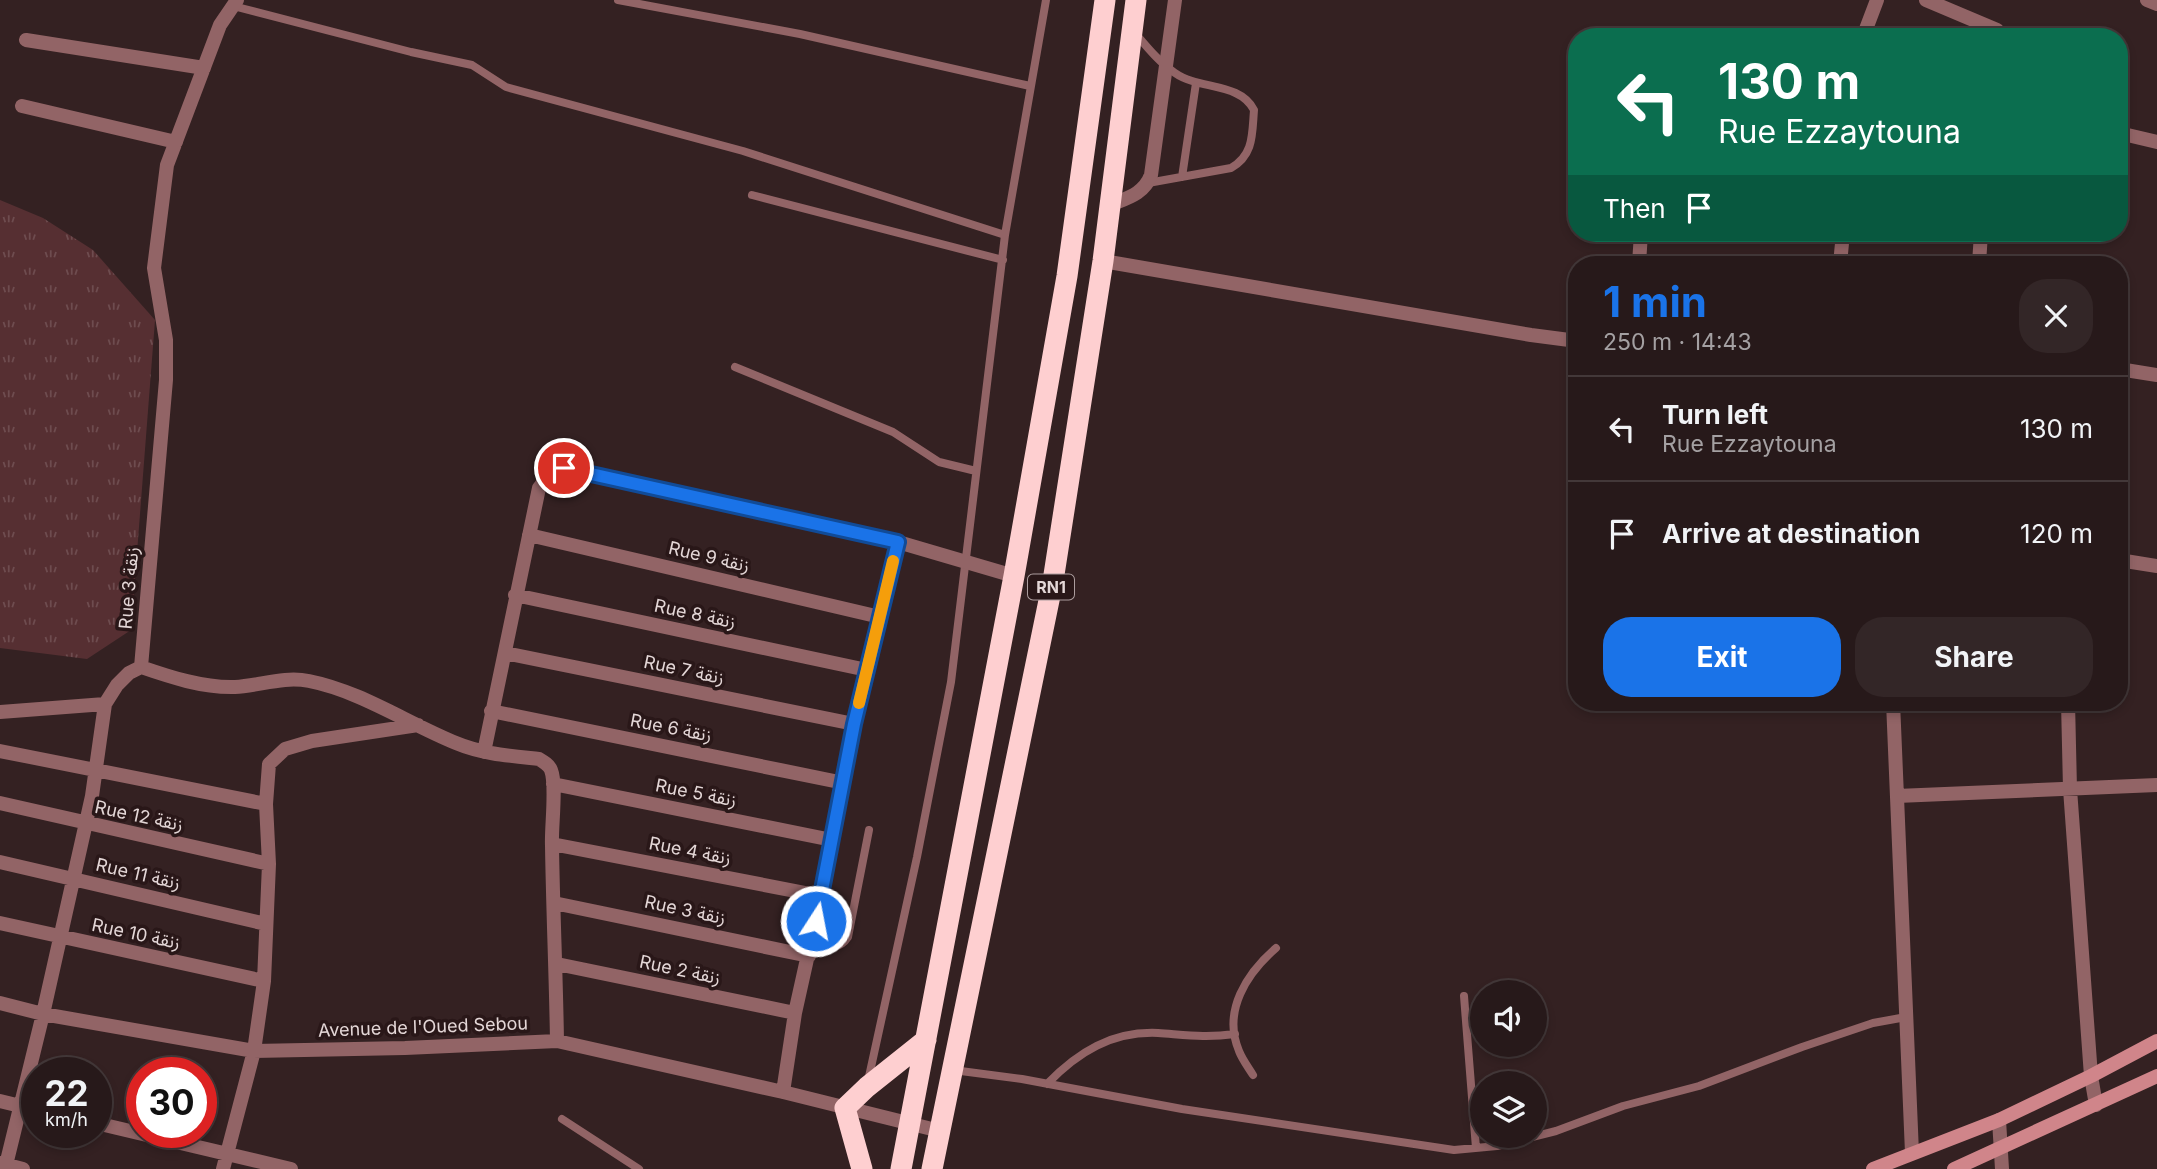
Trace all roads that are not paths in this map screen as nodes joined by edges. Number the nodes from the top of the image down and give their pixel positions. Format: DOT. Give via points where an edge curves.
graph roads {
  1 [pos="618,0"];
  2 [pos="1046,0"];
  3 [pos="1105,0"];
  4 [pos="1136,0"];
  5 [pos="1175,0"];
  6 [pos="1877,0"];
  7 [pos="1926,0"];
  8 [pos="2147,0"];
  9 [pos="235,3"];
  10 [pos="2157,4"];
  11 [pos="1866,28"];
  12 [pos="1992,28"];
  13 [pos="1133,31"];
  14 [pos="26,40"];
  15 [pos="1167,66"];
  16 [pos="204,68"];
  17 [pos="1196,83"];
  18 [pos="1030,86"];
  19 [pos="22,106"];
  20 [pos="2128,135"];
  21 [pos="176,142"];
  22 [pos="2157,142"];
  23 [pos="1182,177"];
  24 [pos="1148,183"];
  25 [pos="752,195"];
  26 [pos="1110,205"];
  27 [pos="1005,235"];
  28 [pos="1003,260"];
  29 [pos="1103,261"];
  30 [pos="1568,340"];
  31 [pos="735,367"];
  32 [pos="2128,370"];
  33 [pos="2157,375"];
  34 [pos="976,471"];
  35 [pos="530,535"];
  36 [pos="898,542"];
  37 [pos="964,561"];
  38 [pos="2128,561"];
  39 [pos="2157,566"];
  40 [pos="1014,576"];
  41 [pos="515,596"];
  42 [pos="880,617"];
  43 [pos="505,653"];
  44 [pos="141,667"];
  45 [pos="867,670"];
  46 [pos="105,704"];
  47 [pos="491,711"];
  48 [pos="1893,711"];
  49 [pos="2068,711"];
  50 [pos="0,712"];
  51 [pos="854,724"];
  52 [pos="418,725"];
  53 [pos="0,751"];
  54 [pos="484,752"];
  55 [pos="97,769"];
  56 [pos="844,783"];
  57 [pos="553,784"];
  58 [pos="2157,785"];
  59 [pos="2070,789"];
  60 [pos="1897,796"];
  61 [pos="0,803"];
  62 [pos="266,804"];
  63 [pos="86,824"];
  64 [pos="869,830"];
  65 [pos="832,840"];
  66 [pos="552,844"];
  67 [pos="0,862"];
  68 [pos="269,864"];
  69 [pos="73,878"];
  70 [pos="821,896"];
  71 [pos="554,903"];
  72 [pos="0,923"];
  73 [pos="266,924"];
  74 [pos="61,937"];
  75 [pos="1276,948"];
  76 [pos="810,951"];
  77 [pos="557,964"];
  78 [pos="264,981"];
  79 [pos="1464,996"];
  80 [pos="0,1003"];
  81 [pos="795,1013"];
  82 [pos="43,1014"];
  83 [pos="1906,1017"];
  84 [pos="1235,1034"];
  85 [pos="926,1040"];
  86 [pos="557,1041"];
  87 [pos="2157,1041"];
  88 [pos="254,1051"];
  89 [pos="953,1070"];
  90 [pos="1470,1072"];
  91 [pos="1253,1075"];
  92 [pos="2091,1076"];
  93 [pos="2157,1076"];
  94 [pos="1047,1084"];
  95 [pos="867,1087"];
  96 [pos="783,1092"];
  97 [pos="0,1101"];
  98 [pos="19,1105"];
  99 [pos="2096,1105"];
  100 [pos="845,1108"];
  101 [pos="562,1119"];
  102 [pos="1999,1119"];
  103 [pos="910,1124"];
  104 [pos="112,1127"];
  105 [pos="940,1131"];
  106 [pos="1547,1133"];
  107 [pos="1476,1148"];
  108 [pos="2000,1150"];
  109 [pos="228,1153"];
  110 [pos="1912,1153"];
  111 [pos="4,1166"];
  112 [pos="23,1169"];
  113 [pos="223,1169"];
  114 [pos="291,1169"];
  115 [pos="639,1169"];
  116 [pos="861,1169"];
  117 [pos="901,1169"];
  118 [pos="932,1169"];
  119 [pos="1873,1169"];
  120 [pos="1954,1169"];
  121 [pos="2002,1169"];
  1 -- 18 [label="lane" via="800,34"];
  2 -- 18 [label="lane"];
  3 -- 40 [label="highway, RN1" via="1067,276"];
  4 -- 13 [label="highway, RN1"];
  5 -- 15 [label="street"];
  6 -- 11 [label="street"];
  7 -- 12 [label="street"];
  8 -- 10 [label="street"];
  9 -- 16 [label="street, Rue 3 زنقة" via="220,24"];
  9 -- 27 [label="lane" via="471,65 506,87 743,151"];
  13 -- 15 [label="lane"];
  13 -- 26 [label="highway, RN1"];
  14 -- 16 [label="street"];
  15 -- 17 [label="lane"];
  15 -- 24 [label="street"];
  16 -- 21 [label="street, Rue 3 زنقة"];
  17 -- 23 [label="lane"];
  17 -- 23 [label="lane" via="1238,94 1251,104 1250,149 1231,168"];
  18 -- 27 [label="lane"];
  19 -- 21 [label="street"];
  20 -- 22 [label="street"];
  21 -- 44 [label="street, Rue 3 زنقة" via="167,165 154,268 166,340 166,380"];
  23 -- 24 [label="lane"];
  24 -- 26 [label="street" via="1139,193"];
  25 -- 28 [label="lane"];
  26 -- 29 [label="highway, RN1"];
  27 -- 28 [label="lane"];
  28 -- 34 [label="lane"];
  29 -- 30 [label="street"];
  29 -- 89 [label="highway, RN1" via="1053,581"];
  31 -- 34 [label="lane" via="893,432 939,462"];
  32 -- 33 [label="street"];
  34 -- 37 [label="lane"];
  35 -- 36 [label="street" via="539,488 549,475 564,468"];
  35 -- 41 [label="street"];
  35 -- 42 [label="street, Rue 9 زنقة"];
  36 -- 37 [label="street"];
  36 -- 42 [label="street"];
  37 -- 40 [label="street"];
  37 -- 95 [label="lane" via="951,682"];
  38 -- 39 [label="street"];
  40 -- 85 [label="highway, RN1"];
  41 -- 43 [label="street"];
  41 -- 45 [label="street, Rue 8 زنقة"];
  42 -- 45 [label="street"];
  43 -- 47 [label="street"];
  43 -- 51 [label="street, Rue 7 زنقة"];
  44 -- 46 [label="street" via="117,685"];
  44 -- 52 [label="street" via="170,677 235,687 309,681 337,688"];
  45 -- 51 [label="street"];
  46 -- 50 [label="street"];
  46 -- 55 [label="street"];
  47 -- 54 [label="street"];
  47 -- 56 [label="street, Rue 6 زنقة"];
  48 -- 60 [label="street"];
  49 -- 59 [label="street"];
  51 -- 56 [label="street"];
  52 -- 54 [label="street"];
  52 -- 62 [label="street" via="285,749 269,764"];
  53 -- 55 [label="street"];
  54 -- 57 [label="street" via="539,759 551,771"];
  55 -- 62 [label="street"];
  55 -- 63 [label="street"];
  56 -- 65 [label="street"];
  57 -- 65 [label="street, Rue 5 زنقة"];
  57 -- 66 [label="street"];
  58 -- 59 [label="street"];
  59 -- 60 [label="street"];
  59 -- 92 [label="street"];
  60 -- 83 [label="street"];
  61 -- 63 [label="street, Rue 12 زنقة"];
  62 -- 68 [label="street"];
  63 -- 68 [label="street, Rue 12 زنقة"];
  63 -- 69 [label="street"];
  64 -- 76 [label="lane" via="848,937 835,947"];
  65 -- 70 [label="street"];
  66 -- 70 [label="street, Rue 4 زنقة"];
  66 -- 71 [label="street"];
  67 -- 69 [label="street, Rue 11 زنقة"];
  68 -- 73 [label="street"];
  69 -- 73 [label="street, Rue 11 زنقة"];
  69 -- 74 [label="street"];
  70 -- 76 [label="street"];
  71 -- 76 [label="street, Rue 3 زنقة"];
  71 -- 77 [label="street"];
  72 -- 74 [label="street, Rue 10 زنقة"];
  73 -- 78 [label="street"];
  74 -- 78 [label="street, Rue 10 زنقة"];
  74 -- 82 [label="street"];
  75 -- 84 [label="lane" via="1245,982 1234,1008"];
  76 -- 81 [label="street"];
  77 -- 81 [label="street, Rue 2 زنقة"];
  77 -- 86 [label="street"];
  78 -- 88 [label="street"];
  79 -- 90 [label="lane"];
  80 -- 82 [label="street, Avenue de l'Oued Sebou"];
  81 -- 96 [label="street"];
  82 -- 88 [label="street, Avenue de l'Oued Sebou"];
  82 -- 98 [label="street"];
  83 -- 106 [label="lane" via="1873,1023 1699,1086"];
  83 -- 110 [label="street"];
  84 -- 91 [label="lane" via="1238,1050"];
  84 -- 94 [label="lane" via="1186,1037 1156,1033 1099,1043"];
  85 -- 95 [label="highway"];
  85 -- 103 [label="highway, RN1"];
  86 -- 88 [label="street, Avenue de l'Oued Sebou"];
  86 -- 96 [label="street, Avenue de l'Oued Sebou"];
  87 -- 92 [label="street"];
  88 -- 109 [label="street"];
  89 -- 94 [label="lane"];
  89 -- 105 [label="highway, RN1"];
  92 -- 99 [label="street"];
  92 -- 102 [label="street"];
  93 -- 99 [label="street"];
  94 -- 107 [label="lane" via="1454,1150"];
  95 -- 100 [label="highway"];
  96 -- 100 [label="street, Avenue de l'Oued Sebou"];
  97 -- 98 [label="street"];
  98 -- 111 [label="street"];
  99 -- 108 [label="street"];
  100 -- 103 [label="street, Avenue de l'Oued Sebou"];
  100 -- 116 [label="highway"];
  101 -- 115 [label="lane"];
  102 -- 108 [label="street"];
  102 -- 110 [label="street"];
  103 -- 105 [label="street, Avenue de l'Oued Sebou"];
  103 -- 117 [label="highway, RN1"];
  104 -- 109 [label="street"];
  105 -- 118 [label="highway, RN1"];
  108 -- 120 [label="street"];
  108 -- 121 [label="street"];
  109 -- 113 [label="street"];
  109 -- 114 [label="street"];
  110 -- 119 [label="street"];
  111 -- 112 [label="street"];
}
